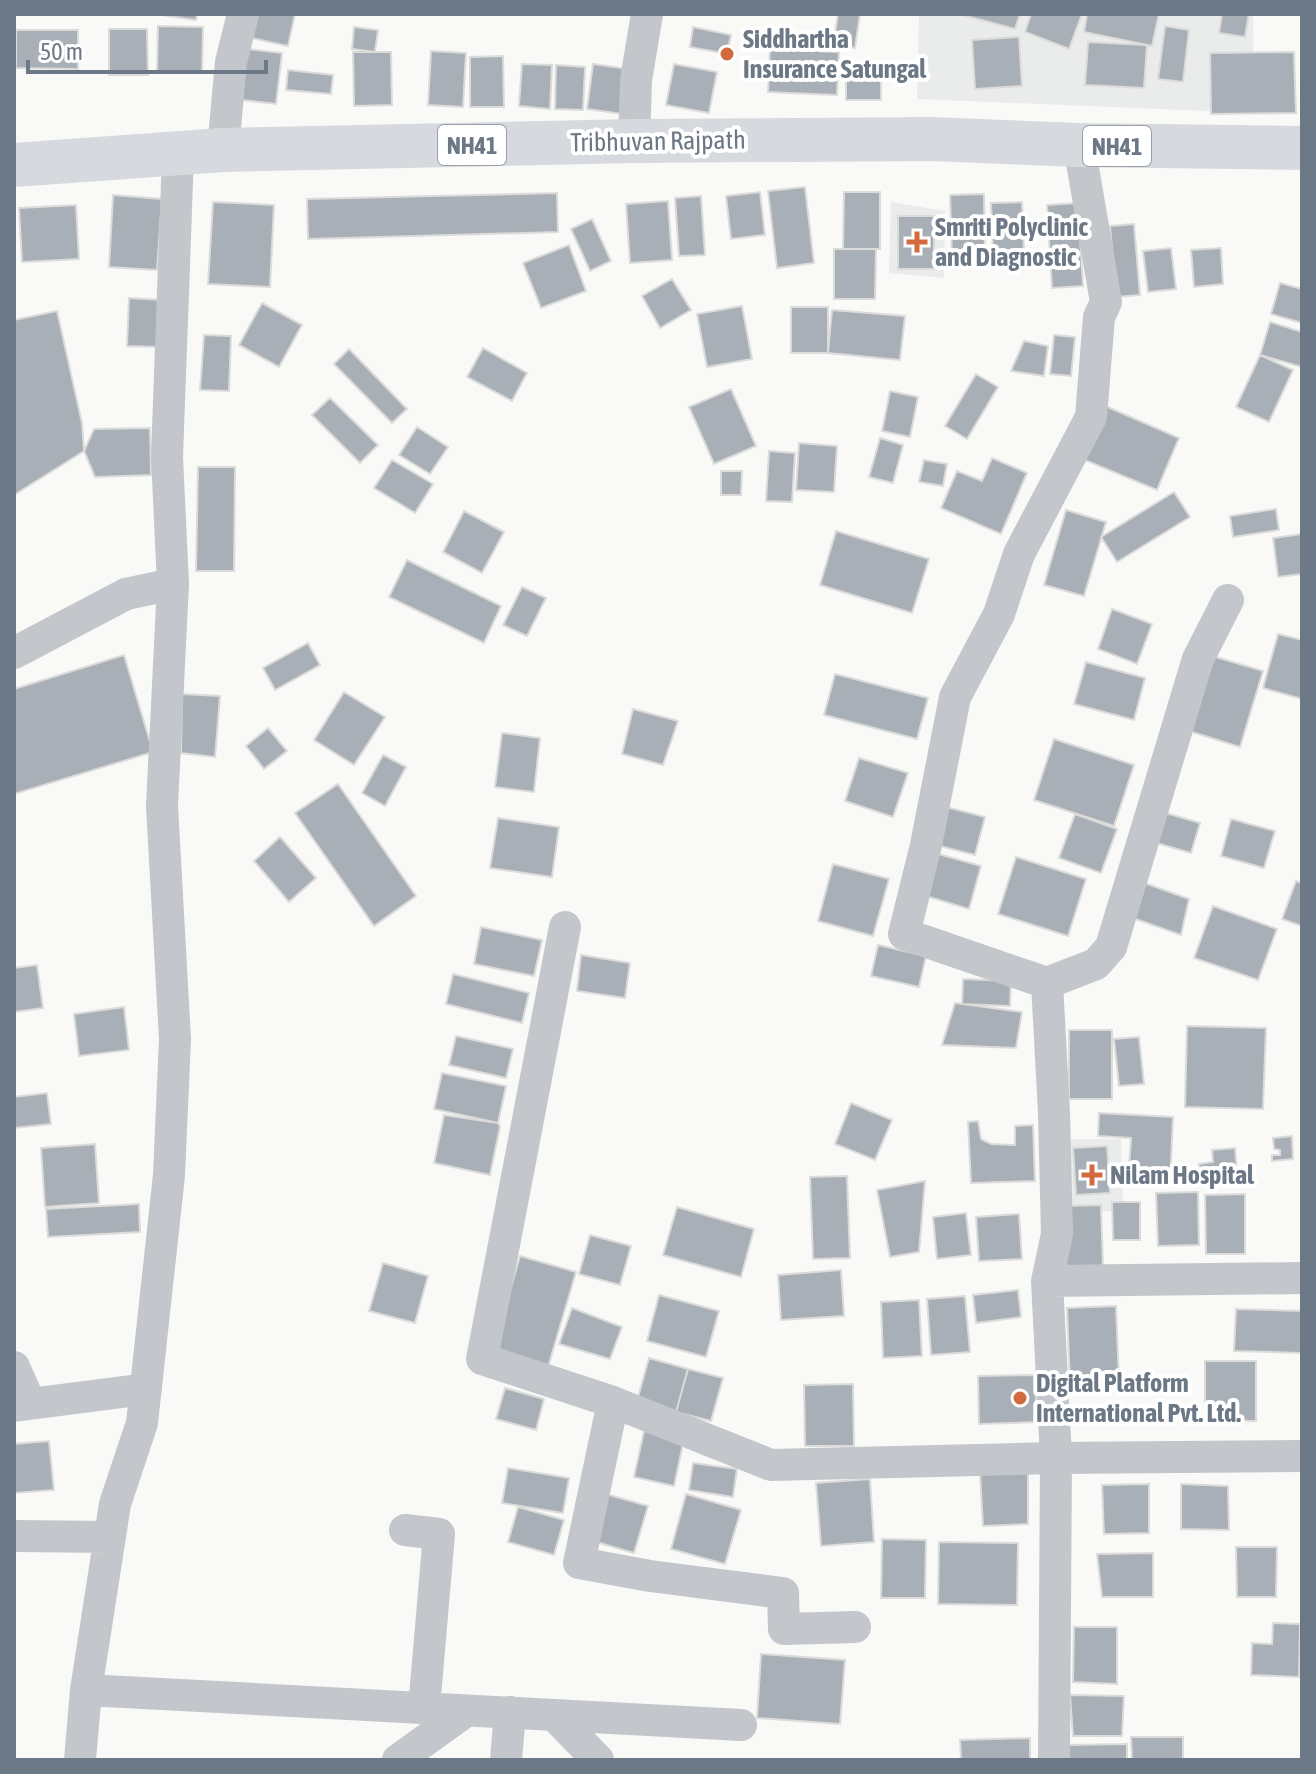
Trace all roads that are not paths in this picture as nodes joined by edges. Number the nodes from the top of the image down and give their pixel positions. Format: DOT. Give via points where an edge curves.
graph roads {
  1 [pos="243,14"];
  2 [pos="647,14"];
  3 [pos="634,141"];
  4 [pos="1079,145"];
  5 [pos="1302,148"];
  6 [pos="223,150"];
  7 [pos="178,155"];
  8 [pos="14,165"];
  9 [pos="173,584"];
  10 [pos="1228,600"];
  11 [pos="14,653"];
  12 [pos="565,927"];
  13 [pos="1047,983"];
  14 [pos="1302,1278"];
  15 [pos="1047,1281"];
  16 [pos="14,1367"];
  17 [pos="146,1389"];
  18 [pos="613,1402"];
  19 [pos="22,1404"];
  20 [pos="1302,1456"];
  21 [pos="1056,1458"];
  22 [pos="405,1530"];
  23 [pos="14,1536"];
  24 [pos="110,1537"];
  25 [pos="855,1627"];
  26 [pos="86,1690"];
  27 [pos="424,1708"];
  28 [pos="466,1711"];
  29 [pos="510,1712"];
  30 [pos="554,1715"];
  31 [pos="741,1725"];
  32 [pos="80,1760"];
  33 [pos="398,1760"];
  34 [pos="506,1760"];
  35 [pos="598,1760"];
  36 [pos="1054,1760"];
  1 -- 6 [label="street" via="231,62"];
  2 -- 3 [label="street" via="636,80"];
  3 -- 4 [label="highway, Tribhuvan Rajpath / NH41" via="931,139"];
  3 -- 6 [label="highway, Tribhuvan Rajpath / NH41"];
  4 -- 5 [label="highway, Tribhuvan Rajpath / NH41"];
  4 -- 13 [label="street" via="1106,302 1099,317 1091,417 1019,554 999,614 955,697 904,934"];
  6 -- 7 [label="highway, Tribhuvan Rajpath / NH41"];
  7 -- 8 [label="highway, Tribhuvan Rajpath / NH41"];
  7 -- 9 [label="street" via="167,457"];
  9 -- 11 [label="street" via="126,594"];
  9 -- 17 [label="street" via="162,806 174,1094"];
  10 -- 13 [label="street" via="1198,659 1111,947 1096,964"];
  12 -- 18 [label="street" via="482,1359"];
  13 -- 15 [label="street" via="1057,1234"];
  14 -- 15 [label="street"];
  15 -- 21 [label="street"];
  16 -- 19 [label="street"];
  17 -- 19 [label="street"];
  17 -- 24 [label="street" via="142,1423 115,1504"];
  18 -- 21 [label="street" via="771,1465"];
  18 -- 25 [label="street" via="579,1563 783,1593 784,1629"];
  20 -- 21 [label="street"];
  21 -- 36 [label="street"];
  22 -- 27 [label="street" via="439,1534"];
  23 -- 24 [label="street"];
  24 -- 26 [label="street"];
  26 -- 27 [label="street"];
  26 -- 32 [label="street"];
  27 -- 28 [label="street"];
  28 -- 29 [label="street"];
  28 -- 33 [label="street"];
  29 -- 30 [label="street"];
  29 -- 34 [label="street"];
  30 -- 31 [label="street"];
  30 -- 35 [label="street"];
}
